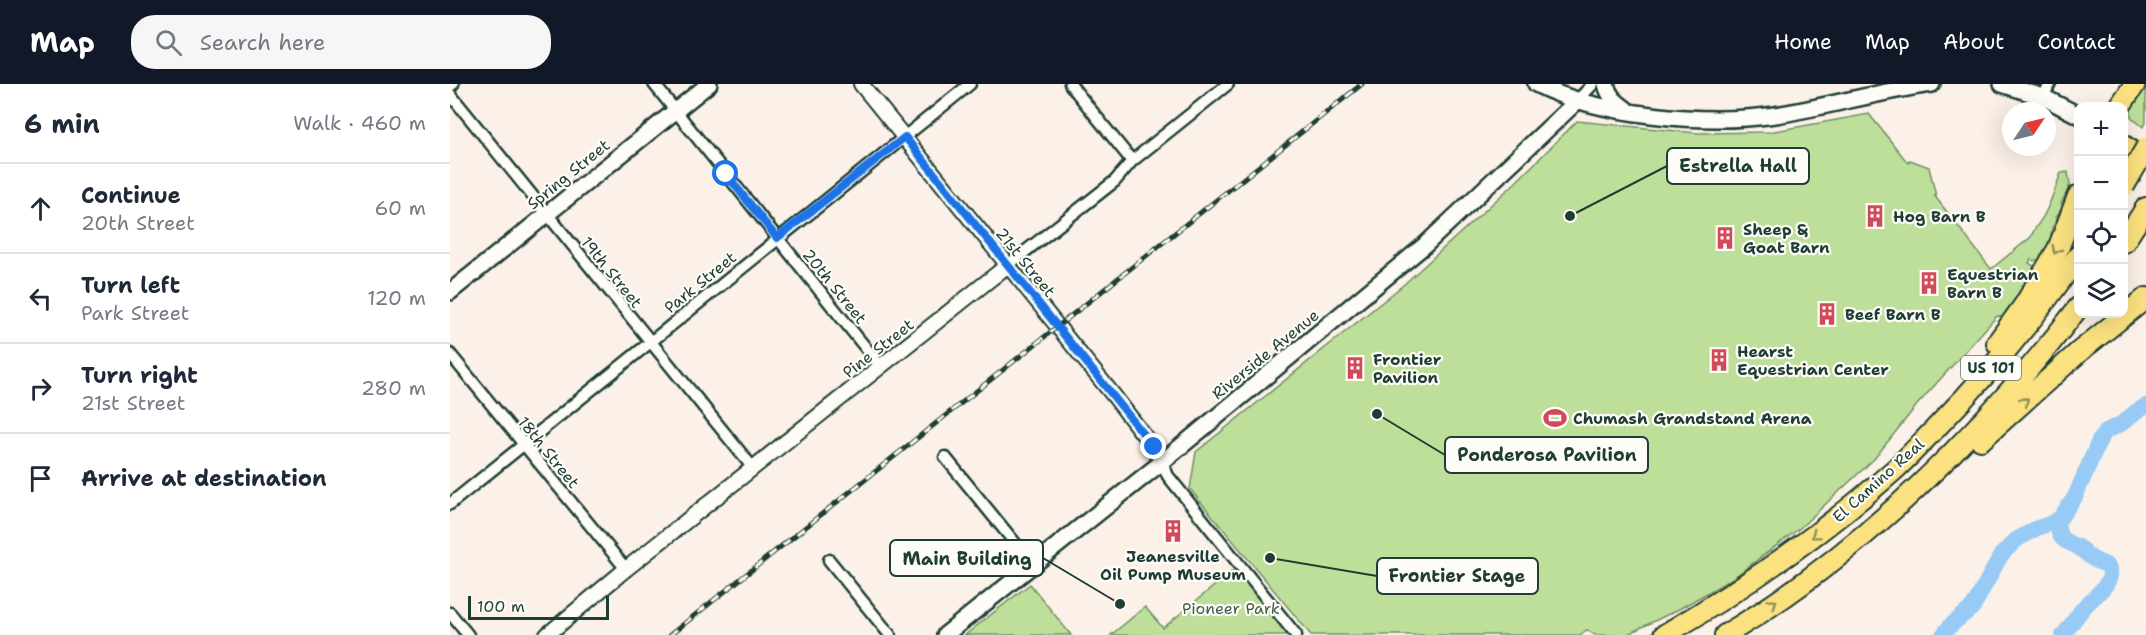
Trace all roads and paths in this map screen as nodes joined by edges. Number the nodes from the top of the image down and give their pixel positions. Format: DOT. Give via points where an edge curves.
graph roads {
  1 [pos="654,84"];
  2 [pos="709,84"];
  3 [pos="861,84"];
  4 [pos="970,84"];
  5 [pos="1070,84"];
  6 [pos="1228,84"];
  7 [pos="1536,84"];
  8 [pos="1593,84"];
  9 [pos="1606,84"];
  10 [pos="1932,84"];
  11 [pos="2002,84"];
  12 [pos="2135,84"];
  13 [pos="2047,90"];
  14 [pos="450,94"];
  15 [pos="1576,100"];
  16 [pos="2123,102"];
  17 [pos="1627,110"];
  18 [pos="676,111"];
  19 [pos="2074,111"];
  20 [pos="905,137"];
  21 [pos="2128,147"];
  22 [pos="2146,148"];
  23 [pos="2146,158"];
  24 [pos="1131,161"];
  25 [pos="2128,179"];
  26 [pos="2074,209"];
  27 [pos="2144,211"];
  28 [pos="547,215"];
  29 [pos="2128,236"];
  30 [pos="777,238"];
  31 [pos="2074,263"];
  32 [pos="1008,265"];
  33 [pos="450,292"];
  34 [pos="2146,298"];
  35 [pos="2074,314"];
  36 [pos="650,342"];
  37 [pos="450,354"];
  38 [pos="881,367"];
  39 [pos="524,444"];
  40 [pos="945,457"];
  41 [pos="1162,462"];
  42 [pos="753,468"];
  43 [pos="1893,471"];
  44 [pos="450,504"];
  45 [pos="1899,505"];
  46 [pos="829,560"];
  47 [pos="1033,565"];
  48 [pos="626,569"];
  49 [pos="450,613"];
  50 [pos="468,635"];
  51 [pos="547,635"];
  52 [pos="890,635"];
  53 [pos="945,635"];
  54 [pos="1296,635"];
  55 [pos="1664,635"];
  56 [pos="1725,635"];
  1 -- 18 [label="street, 20th Street"];
  2 -- 18 [label="main road, Spring Street"];
  3 -- 20 [label="street, 21st Street"];
  4 -- 20 [label="street, Park Street"];
  5 -- 24 [label="street"];
  6 -- 24 [label="street, Pine Street"];
  7 -- 15 [label="main road"];
  8 -- 15 [label="street, Riverside Avenue"];
  9 -- 17 [label="main road" via="1615,101"];
  10 -- 17 [label="main road" via="1759,117 1709,118"];
  11 -- 13 [label="main road"];
  12 -- 16 [label="highway"];
  13 -- 19 [label="main road"];
  14 -- 28 [label="street, 19th Street"];
  15 -- 17 [label="main road"];
  15 -- 41 [label="main road, Riverside Avenue" via="1425,246"];
  18 -- 28 [label="main road, Spring Street"];
  18 -- 30 [label="street, 20th Street"];
  20 -- 30 [label="street, Park Street"];
  20 -- 32 [label="street, 21st Street"];
  21 -- 23 [label="highway"];
  22 -- 25 [label="highway, bridge"];
  24 -- 32 [label="street, Pine Street" via="1115,181"];
  26 -- 43 [label="highway, one-way" via="2058,249 2025,304"];
  27 -- 29 [label="highway"];
  28 -- 33 [label="main road, Spring Street"];
  28 -- 36 [label="street, 19th Street"];
  30 -- 36 [label="street, Park Street"];
  30 -- 38 [label="street, 20th Street"];
  31 -- 43 [label="highway, El Camino Real / US 101" via="2043,307 1977,385"];
  32 -- 38 [label="street, Pine Street"];
  32 -- 41 [label="street, 21st Street"];
  45 -- 34 [label="highway, one-way" via="1958,460"];
  35 -- 45 [label="highway, El Camino Real / US 101" via="1998,405"];
  36 -- 39 [label="street, Park Street"];
  36 -- 42 [label="street, 19th Street"];
  37 -- 39 [label="street, 18th Street"];
  38 -- 42 [label="street, Pine Street"];
  39 -- 44 [label="street, Park Street"];
  39 -- 48 [label="street, 18th Street"];
  40 -- 47 [label="street"];
  41 -- 47 [label="main road, Riverside Avenue"];
  41 -- 54 [label="street" via="1168,476"];
  42 -- 48 [label="street, Pine Street"];
  43 -- 55 [label="highway, El Camino Real / US 101, one-way" via="1784,558"];
  56 -- 45 [label="highway, El Camino Real / US 101, one-way" via="1792,590"];
  46 -- 52 [label="street"];
  47 -- 53 [label="main road, Riverside Avenue"];
  48 -- 51 [label="street, Pine Street"];
  49 -- 50 [label="street"];
}
